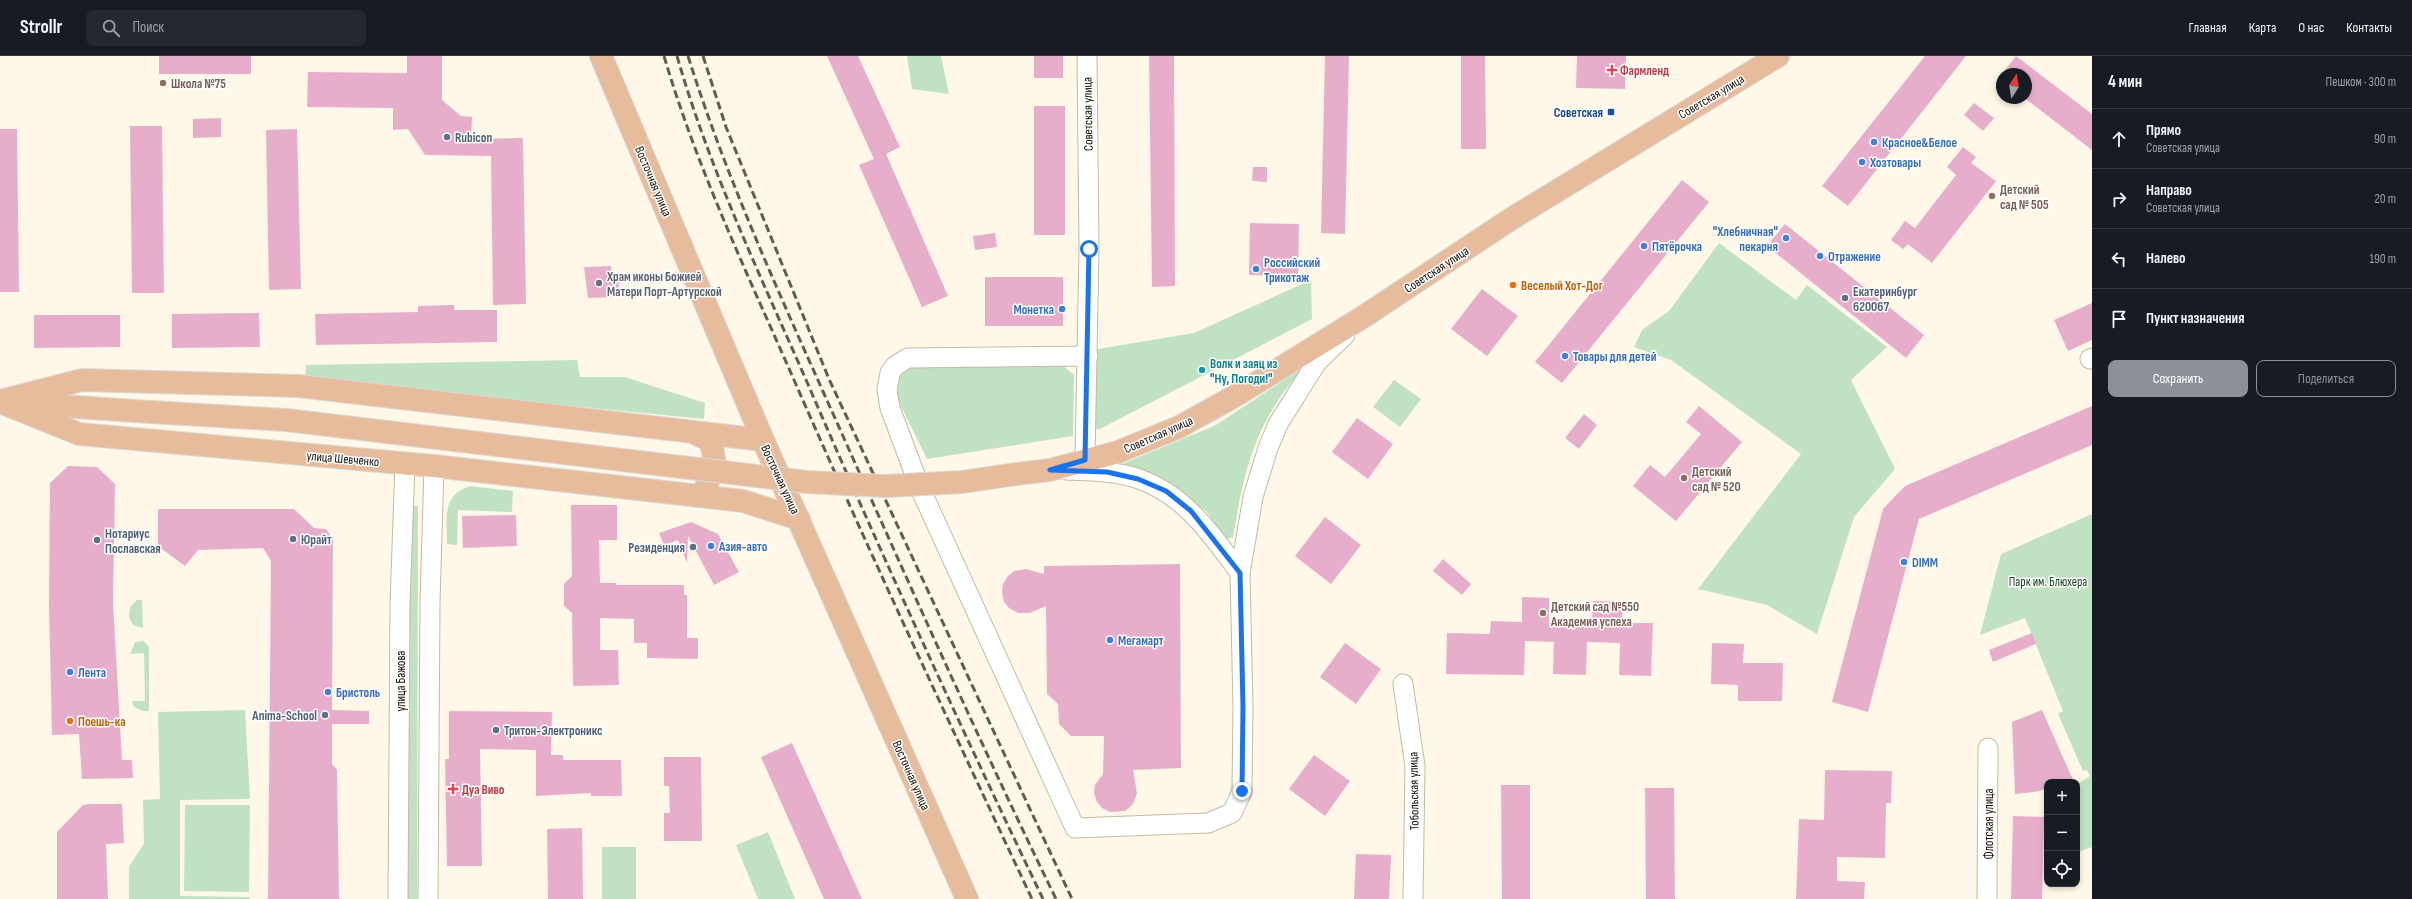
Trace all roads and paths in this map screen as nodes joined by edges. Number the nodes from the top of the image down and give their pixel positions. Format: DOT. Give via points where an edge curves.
graph roads {
  1 [pos="601,56"];
  2 [pos="1087,56"];
  3 [pos="1778,56"];
  4 [pos="1363,317"];
  5 [pos="1088,356"];
  6 [pos="0,401"];
  7 [pos="689,430"];
  8 [pos="763,440"];
  9 [pos="1085,460"];
  10 [pos="405,463"];
  11 [pos="434,466"];
  12 [pos="1050,470"];
  13 [pos="691,495"];
  14 [pos="800,519"];
  15 [pos="1240,573"];
  16 [pos="1403,684"];
  17 [pos="1988,748"];
  18 [pos="398,899"];
  19 [pos="428,899"];
  20 [pos="967,899"];
  21 [pos="1413,899"];
  22 [pos="1987,899"];
  1 -- 8 [label="main road, Восточная улица"];
  2 -- 5 [label="street, Советская улица"];
  3 -- 4 [label="main road, Советская улица" via="1511,219"];
  4 -- 9 [label="main road, Советская улица" via="1235,396 1179,427 1118,452"];
  4 -- 15 [label="street" via="1317,362 1278,424 1253,497"];
  5 -- 9 [label="street, Советская улица"];
  5 -- 15 [label="street" via="908,358 895,366 887,385 890,408 920,488 1075,828 1208,823 1232,813 1242,791"];
  6 -- 7 [label="main road" via="82,380 298,386"];
  6 -- 10 [label="main road, улица Шевченко" via="79,434"];
  6 -- 12 [label="main road, Советская улица, bridge" via="286,420 807,482 886,486 962,482"];
  7 -- 8 [label="main road"];
  7 -- 13 [label="main road" via="711,441 715,465 707,486"];
  8 -- 14 [label="main road, Восточная улица"];
  9 -- 12 [label="main road, Советская улица"];
  10 -- 11 [label="main road, улица Шевченко"];
  10 -- 18 [label="street, улица Бажова" via="400,604"];
  11 -- 13 [label="main road, улица Шевченко"];
  11 -- 19 [label="street" via="430,602"];
  12 -- 15 [label="street" via="1107,472 1138,479 1166,491 1191,511"];
  13 -- 14 [label="main road, улица Шевченко" via="743,501"];
  14 -- 20 [label="main road, Восточная улица"];
  16 -- 21 [label="street, Тобольская улица" via="1415,766"];
  17 -- 22 [label="street, Флотская улица"];
}
